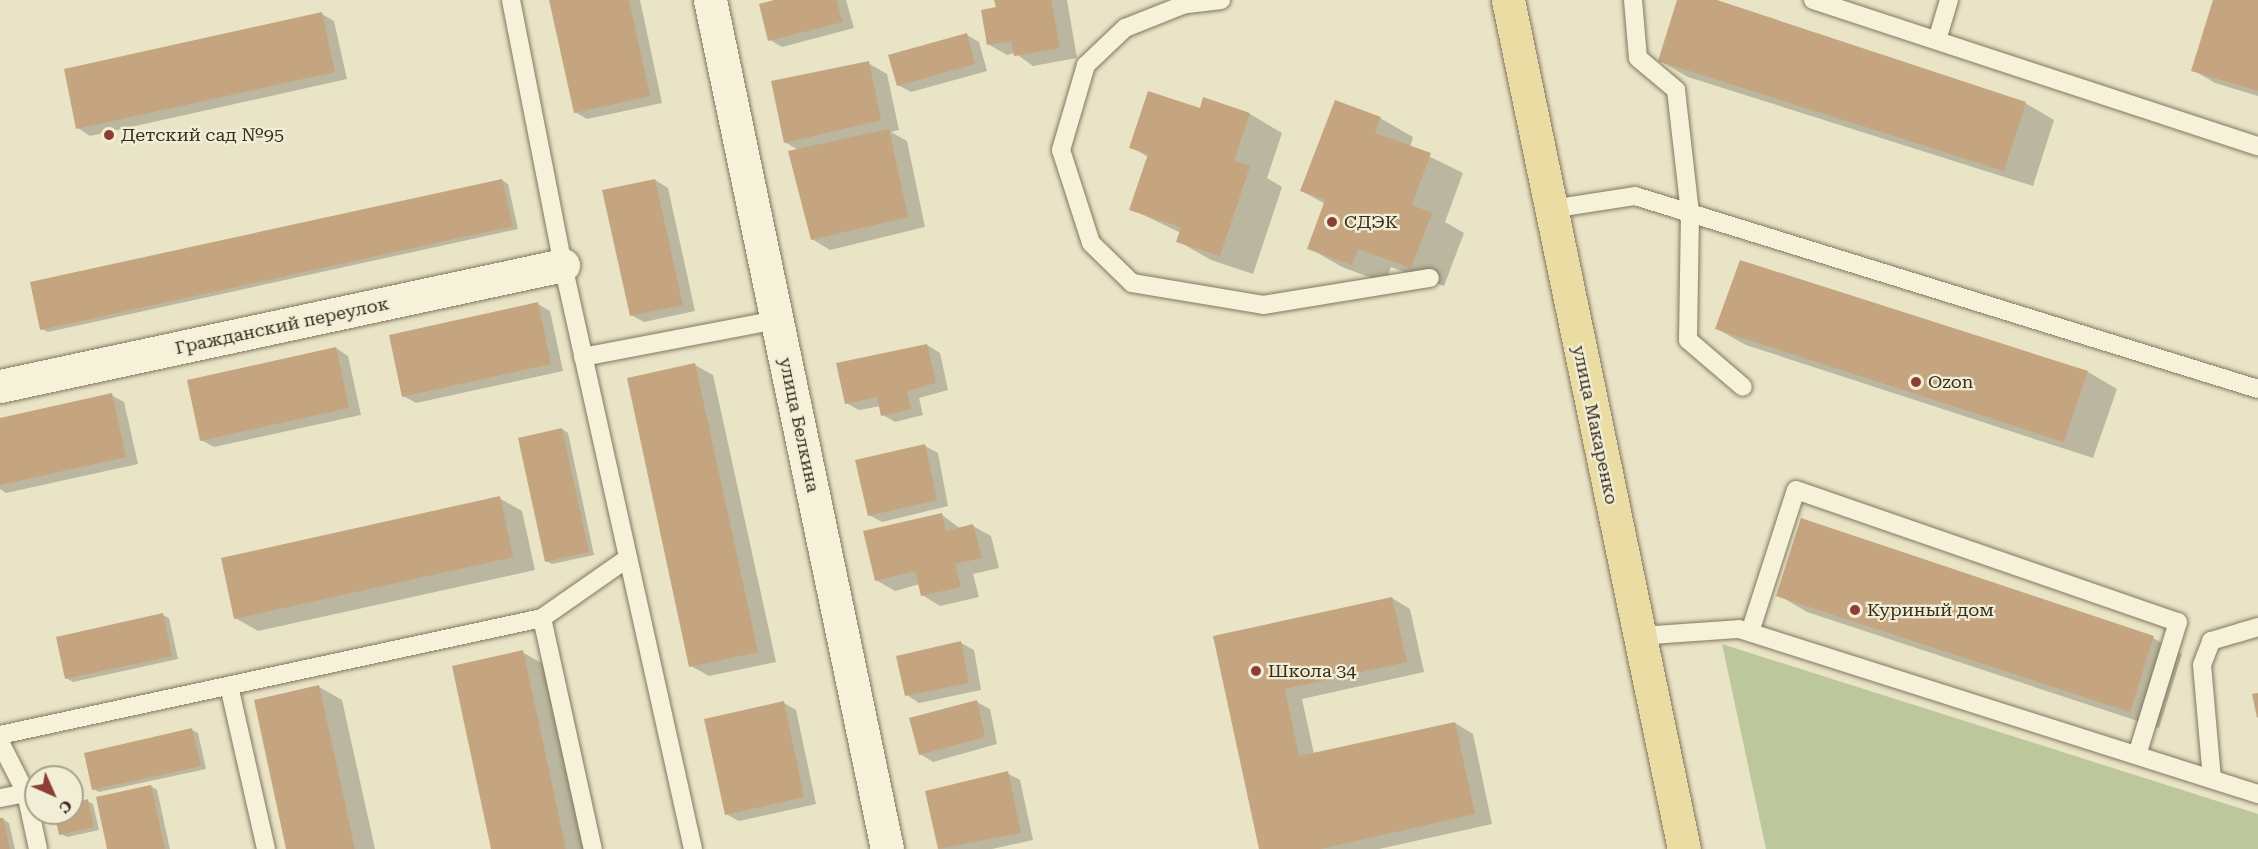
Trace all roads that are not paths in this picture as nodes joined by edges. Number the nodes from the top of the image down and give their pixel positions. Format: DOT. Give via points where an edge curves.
graph roads {
  1 [pos="511,0"];
  2 [pos="710,0"];
  3 [pos="1221,0"];
  4 [pos="1508,0"];
  5 [pos="1633,0"];
  6 [pos="1813,0"];
  7 [pos="1949,0"];
  8 [pos="1937,40"];
  9 [pos="2258,146"];
  10 [pos="1551,209"];
  11 [pos="1690,213"];
  12 [pos="563,265"];
  13 [pos="1430,278"];
  14 [pos="777,320"];
  15 [pos="583,357"];
  16 [pos="0,386"];
  17 [pos="1743,387"];
  18 [pos="2258,390"];
  19 [pos="628,558"];
  20 [pos="542,618"];
  21 [pos="2258,627"];
  22 [pos="1750,632"];
  23 [pos="1639,636"];
  24 [pos="229,686"];
  25 [pos="0,735"];
  26 [pos="0,742"];
  27 [pos="2137,755"];
  28 [pos="2212,779"];
  29 [pos="24,789"];
  30 [pos="24,793"];
  31 [pos="2258,794"];
  32 [pos="0,798"];
  33 [pos="33,825"];
  34 [pos="38,849"];
  35 [pos="266,849"];
  36 [pos="593,849"];
  37 [pos="693,849"];
  38 [pos="887,849"];
  39 [pos="1684,849"];
  1 -- 12 [label="lane"];
  2 -- 14 [label="street, улица Белкина"];
  3 -- 13 [label="lane" via="1183,5 1125,28 1086,65 1061,150 1091,243 1132,283 1263,305"];
  4 -- 10 [label="main road, улица Макаренко"];
  5 -- 11 [label="lane" via="1638,58 1676,90"];
  6 -- 8 [label="lane"];
  7 -- 8 [label="lane"];
  8 -- 9 [label="lane"];
  10 -- 11 [label="lane" via="1635,196"];
  10 -- 23 [label="main road, улица Макаренко"];
  11 -- 17 [label="lane" via="1688,340"];
  11 -- 18 [label="lane"];
  12 -- 15 [label="lane"];
  12 -- 16 [label="street, Гражданский переулок"];
  14 -- 15 [label="lane"];
  14 -- 38 [label="street, улица Белкина"];
  15 -- 19 [label="lane"];
  19 -- 20 [label="lane"];
  19 -- 37 [label="lane"];
  20 -- 24 [label="lane"];
  20 -- 36 [label="lane"];
  21 -- 28 [label="lane" via="2211,641 2202,665"];
  22 -- 23 [label="lane" via="1739,629"];
  22 -- 27 [label="lane"];
  22 -- 27 [label="lane" via="1796,490 2178,622"];
  23 -- 39 [label="main road, улица Макаренко"];
  24 -- 25 [label="lane"];
  24 -- 35 [label="lane"];
  26 -- 29 [label="lane"];
  27 -- 28 [label="lane"];
  28 -- 31 [label="lane"];
  30 -- 32 [label="lane"];
  33 -- 34 [label="lane"];
}
